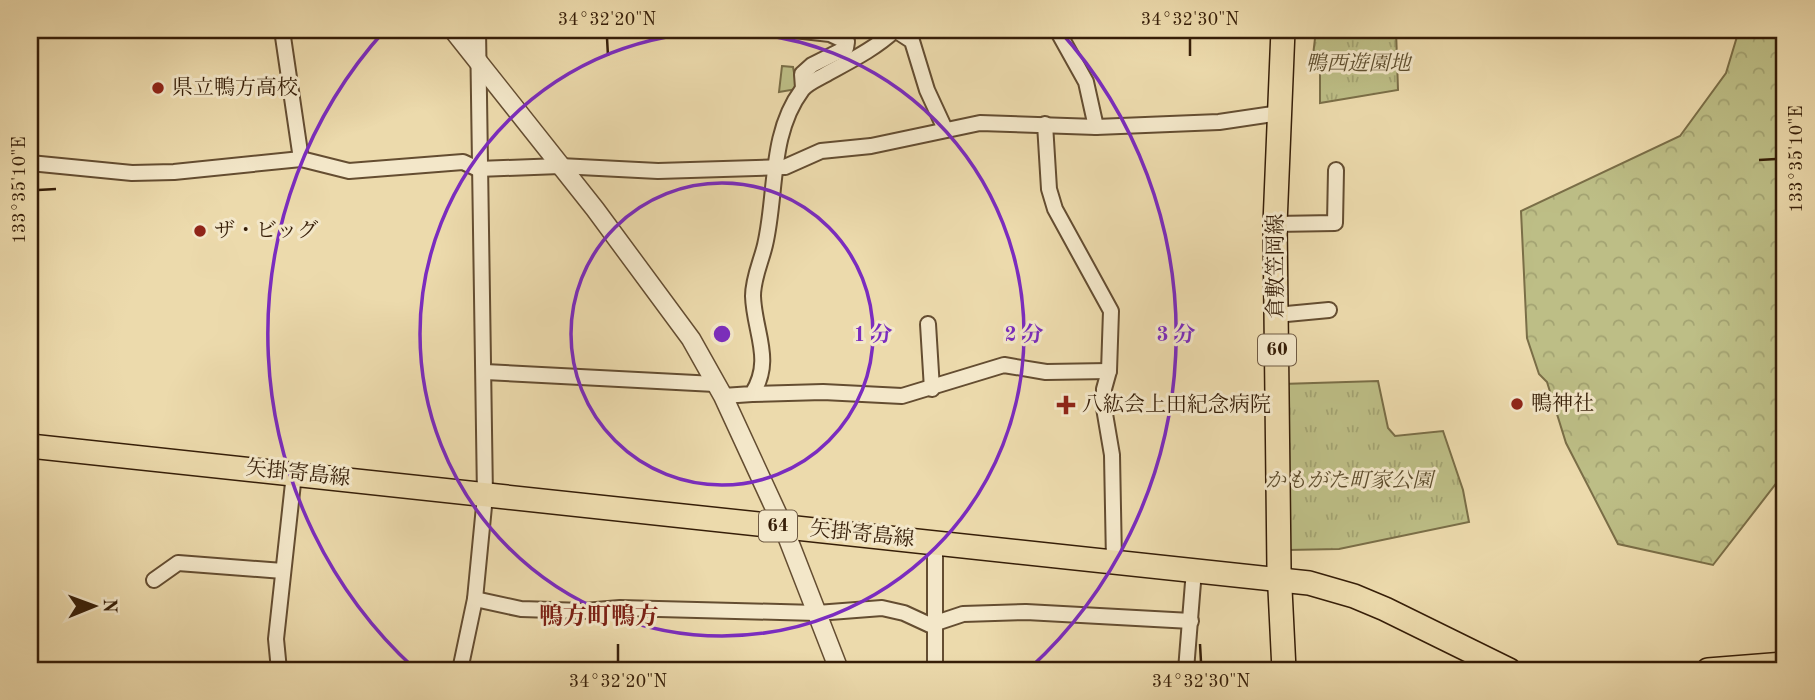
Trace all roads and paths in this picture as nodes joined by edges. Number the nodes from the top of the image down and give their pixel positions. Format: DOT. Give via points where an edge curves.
graph roads {
  1 [pos="282,30"];
  2 [pos="453,30"];
  3 [pos="478,30"];
  4 [pos="794,30"];
  5 [pos="895,30"];
  6 [pos="1057,30"];
  7 [pos="1283,30"];
  8 [pos="479,62"];
  9 [pos="803,88"];
  10 [pos="1280,113"];
  11 [pos="1045,124"];
  12 [pos="1096,127"];
  13 [pos="945,129"];
  14 [pos="301,159"];
  15 [pos="30,163"];
  16 [pos="560,166"];
  17 [pos="774,167"];
  18 [pos="478,169"];
  19 [pos="1336,170"];
  20 [pos="1275,225"];
  21 [pos="1329,310"];
  22 [pos="1276,315"];
  23 [pos="928,324"];
  24 [pos="1109,371"];
  25 [pos="485,372"];
  26 [pos="932,389"];
  27 [pos="719,390"];
  28 [pos="752,394"];
  29 [pos="30,446"];
  30 [pos="294,474"];
  31 [pos="485,496"];
  32 [pos="783,526"];
  33 [pos="935,543"];
  34 [pos="1114,561"];
  35 [pos="1194,570"];
  36 [pos="283,571"];
  37 [pos="154,580"];
  38 [pos="1282,580"];
  39 [pos="475,599"];
  40 [pos="817,612"];
  41 [pos="1191,621"];
  42 [pos="935,625"];
  43 [pos="1785,664"];
  44 [pos="279,670"];
  45 [pos="460,670"];
  46 [pos="839,670"];
  47 [pos="935,670"];
  48 [pos="1186,670"];
  49 [pos="1284,670"];
  50 [pos="1510,670"];
  51 [pos="1708,670"];
  1 -- 14 [label="street"];
  2 -- 8 [label="street"];
  3 -- 8 [label="street"];
  4 -- 9 [label="street" via="830,34 847,42 846,48 802,74"];
  5 -- 9 [label="street" via="881,43"];
  5 -- 13 [label="street" via="912,41"];
  6 -- 12 [label="street" via="1086,82"];
  7 -- 10 [label="main road, 倉敷笠岡線 / 60"];
  8 -- 16 [label="street"];
  8 -- 18 [label="street"];
  9 -- 17 [label="street" via="783,132"];
  10 -- 12 [label="street" via="1219,122"];
  10 -- 20 [label="main road, 倉敷笠岡線 / 60"];
  11 -- 12 [label="street"];
  11 -- 13 [label="street" via="980,123"];
  11 -- 24 [label="street" via="1048,189 1055,209 1111,311"];
  13 -- 17 [label="street" via="871,146 821,151 785,167"];
  14 -- 15 [label="street" via="146,172"];
  14 -- 18 [label="street" via="349,171 463,162"];
  16 -- 17 [label="street" via="658,171"];
  16 -- 18 [label="street"];
  16 -- 27 [label="street" via="667,303"];
  17 -- 28 [label="street" via="765,244 754,279 753,299 764,350 762,373"];
  18 -- 25 [label="street"];
  19 -- 20 [label="street" via="1335,223"];
  20 -- 22 [label="main road, 倉敷笠岡線 / 60"];
  21 -- 22 [label="street"];
  22 -- 38 [label="main road, 倉敷笠岡線 / 60"];
  23 -- 26 [label="street"];
  24 -- 26 [label="street" via="1046,372 1004,365"];
  24 -- 34 [label="street" via="1104,408 1112,455"];
  25 -- 27 [label="street"];
  25 -- 31 [label="street"];
  26 -- 28 [label="street" via="902,396"];
  27 -- 28 [label="street"];
  27 -- 32 [label="street"];
  29 -- 30 [label="main road, 矢掛寄島線 / 64"];
  30 -- 31 [label="main road, 矢掛寄島線 / 64"];
  30 -- 36 [label="street"];
  31 -- 32 [label="main road, 矢掛寄島線 / 64"];
  31 -- 39 [label="street"];
  32 -- 33 [label="main road, 矢掛寄島線 / 64"];
  32 -- 40 [label="street"];
  33 -- 34 [label="main road, 矢掛寄島線 / 64"];
  33 -- 42 [label="street"];
  34 -- 35 [label="main road, 矢掛寄島線 / 64"];
  35 -- 38 [label="main road, 矢掛寄島線 / 64"];
  35 -- 41 [label="street"];
  36 -- 37 [label="street" via="178,563"];
  36 -- 44 [label="street" via="276,639"];
  38 -- 49 [label="main road, 倉敷笠岡線 / 60"];
  38 -- 50 [label="main road, 矢掛寄島線 / 64" via="1354,596"];
  39 -- 40 [label="street" via="521,609"];
  39 -- 45 [label="street"];
  40 -- 42 [label="street" via="881,608"];
  40 -- 46 [label="street"];
  41 -- 42 [label="street" via="1026,612 963,614"];
  41 -- 48 [label="street"];
  42 -- 47 [label="street"];
  43 -- 51 [label="main road"];
}
